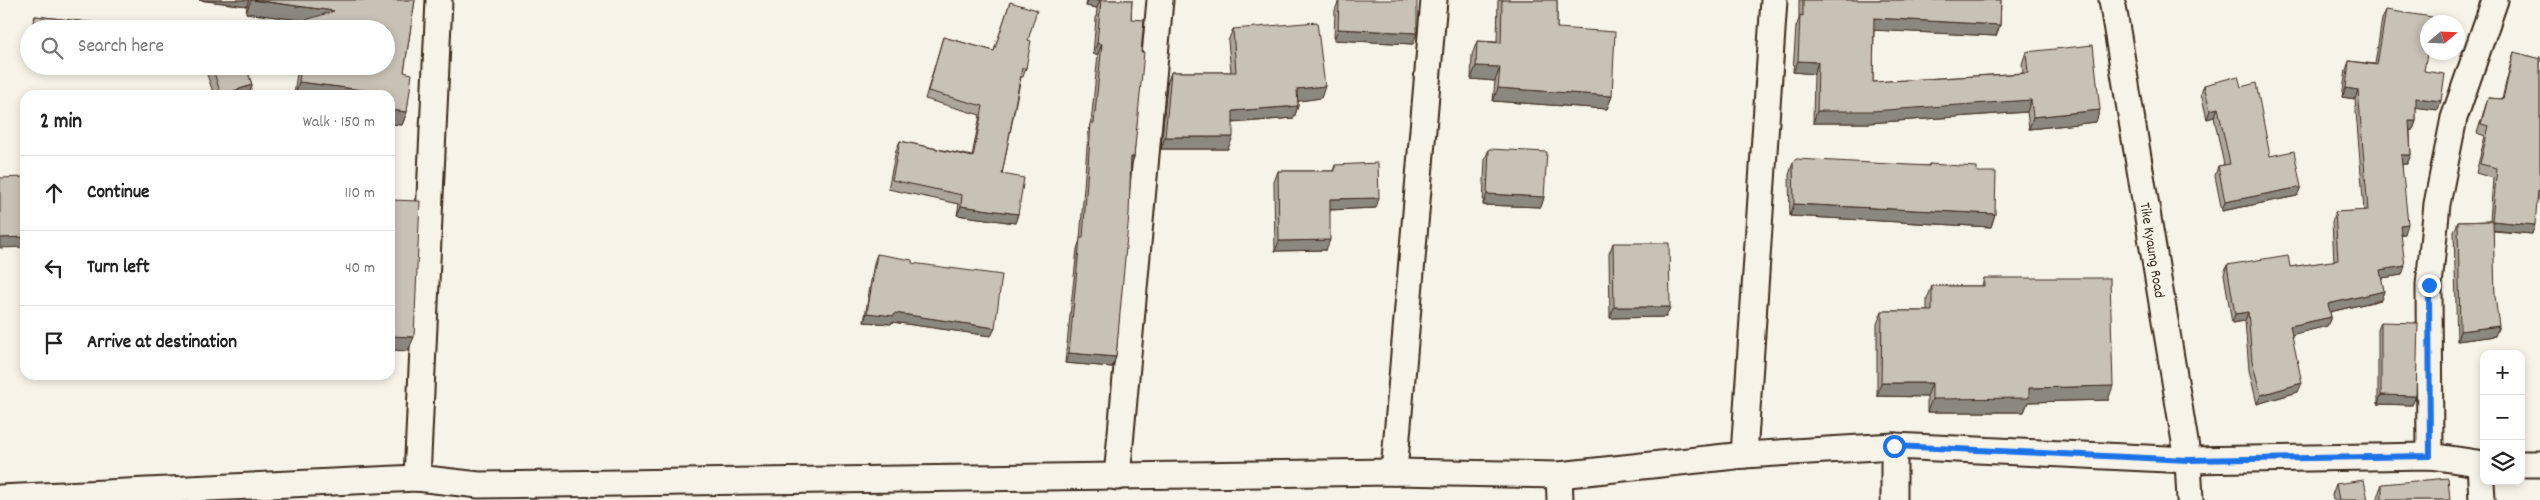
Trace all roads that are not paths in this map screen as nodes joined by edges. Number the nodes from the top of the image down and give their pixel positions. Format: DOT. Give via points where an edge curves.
graph roads {
  1 [pos="439,0"];
  2 [pos="1160,0"];
  3 [pos="1434,0"];
  4 [pos="1774,0"];
  5 [pos="2112,0"];
  6 [pos="2494,0"];
  7 [pos="1894,446"];
  8 [pos="1744,455"];
  9 [pos="2430,456"];
  10 [pos="2188,460"];
  11 [pos="2480,464"];
  12 [pos="2525,464"];
  13 [pos="2540,464"];
  14 [pos="1394,472"];
  15 [pos="1559,475"];
  16 [pos="1117,477"];
  17 [pos="417,478"];
  18 [pos="2482,485"];
  19 [pos="480,492"];
  20 [pos="0,498"];
  21 [pos="1560,500"];
  22 [pos="1894,500"];
  23 [pos="2190,500"];
  24 [pos="2482,500"];
  1 -- 17 [label="street"];
  2 -- 16 [label="street"];
  3 -- 14 [label="street"];
  4 -- 8 [label="street"];
  5 -- 10 [label="street, Tike Kyaung Road"];
  6 -- 9 [label="street" via="2454,118 2437,204 2429,285"];
  7 -- 8 [label="street"];
  7 -- 10 [label="street"];
  7 -- 22 [label="street"];
  8 -- 15 [label="street"];
  9 -- 10 [label="street"];
  9 -- 11 [label="street"];
  10 -- 23 [label="street, Tike Kyaung Road"];
  12 -- 13 [label="street"];
  14 -- 15 [label="street"];
  14 -- 16 [label="street"];
  15 -- 21 [label="street"];
  16 -- 19 [label="street"];
  17 -- 19 [label="street"];
  17 -- 20 [label="street"];
  18 -- 24 [label="street"];
}
